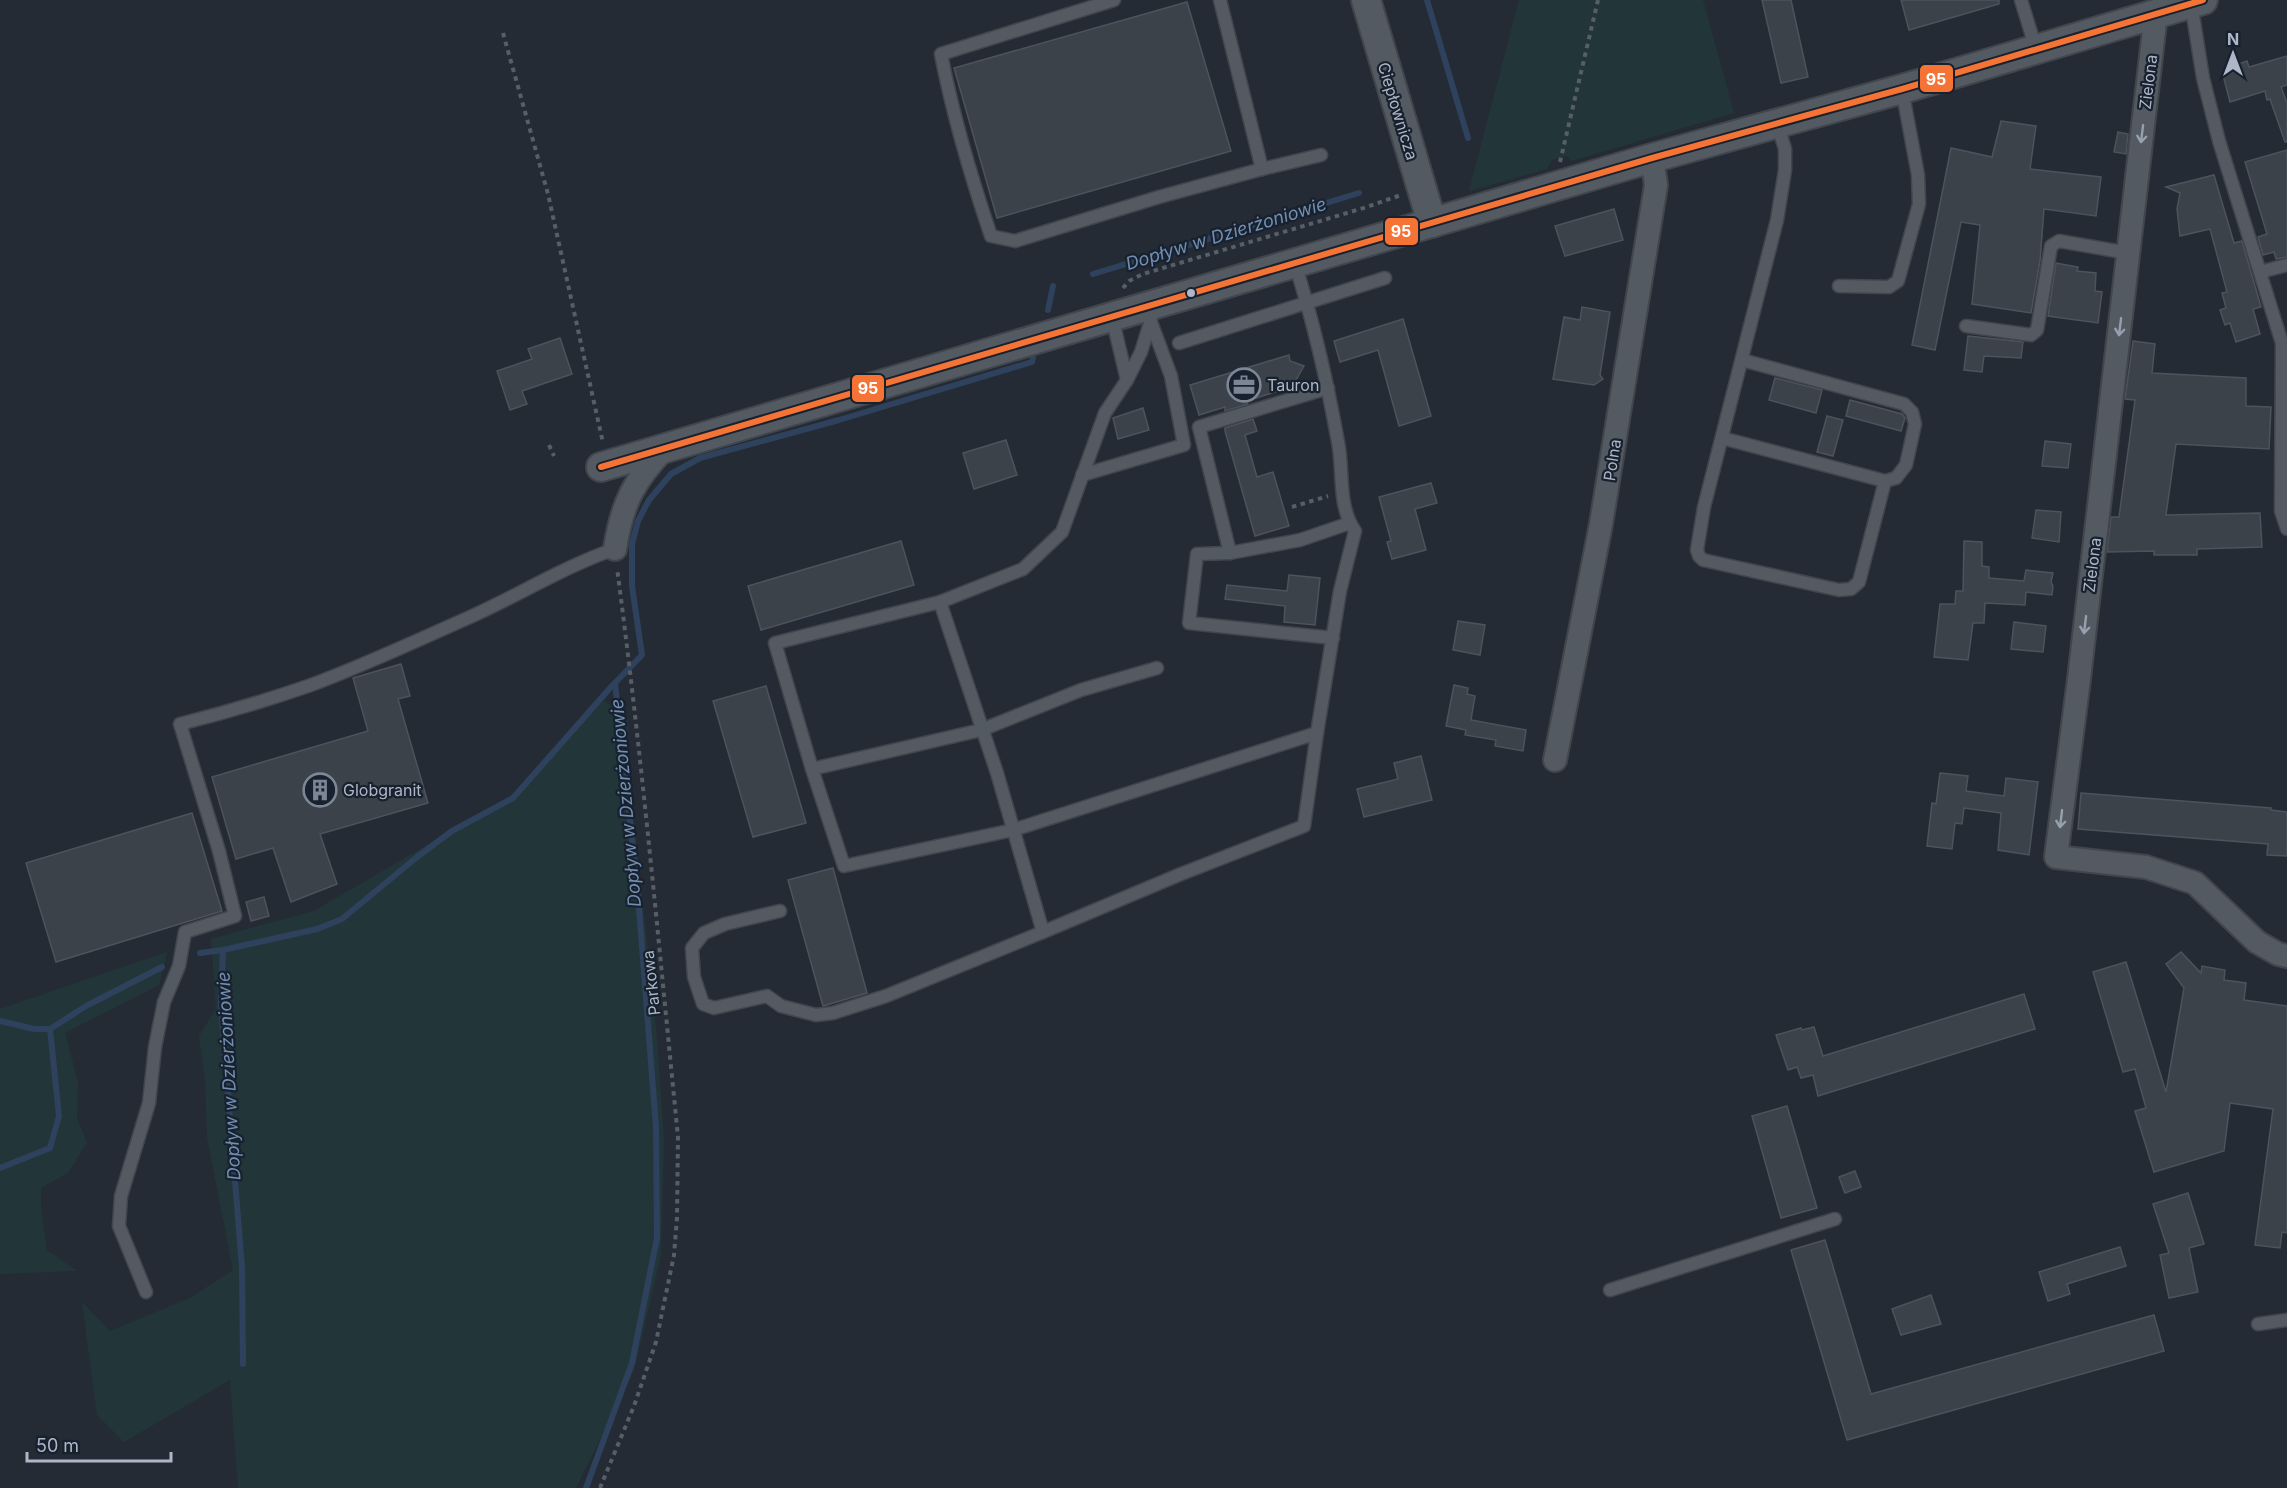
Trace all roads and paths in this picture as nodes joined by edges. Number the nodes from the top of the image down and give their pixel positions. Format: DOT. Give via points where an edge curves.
graph roads {
  1 [pos="1114,0"];
  2 [pos="1220,0"];
  3 [pos="1366,0"];
  4 [pos="1598,0"];
  5 [pos="2021,0"];
  6 [pos="2197,2"];
  7 [pos="2156,13"];
  8 [pos="503,33"];
  9 [pos="2036,49"];
  10 [pos="1902,88"];
  11 [pos="1778,123"];
  12 [pos="1321,155"];
  13 [pos="1652,158"];
  14 [pos="1262,169"];
  15 [pos="1556,186"];
  16 [pos="1401,195"];
  17 [pos="1432,223"];
  18 [pos="2128,253"];
  19 [pos="1295,264"];
  20 [pos="2287,265"];
  21 [pos="2260,272"];
  22 [pos="1384,278"];
  23 [pos="1839,286"];
  24 [pos="1123,289"];
  25 [pos="1307,303"];
  26 [pos="1149,315"];
  27 [pos="1112,317"];
  28 [pos="1966,326"];
  29 [pos="1179,343"];
  30 [pos="1742,360"];
  31 [pos="1127,380"];
  32 [pos="1328,388"];
  33 [pos="1722,438"];
  34 [pos="549,445"];
  35 [pos="666,447"];
  36 [pos="554,456"];
  37 [pos="605,465"];
  38 [pos="1082,476"];
  39 [pos="1885,481"];
  40 [pos="1327,488"];
  41 [pos="1292,507"];
  42 [pos="1350,523"];
  43 [pos="2287,529"];
  44 [pos="615,549"];
  45 [pos="1230,553"];
  46 [pos="940,602"];
  47 [pos="1332,638"];
  48 [pos="1158,668"];
  49 [pos="981,730"];
  50 [pos="1317,733"];
  51 [pos="1555,760"];
  52 [pos="812,769"];
  53 [pos="1013,830"];
  54 [pos="780,910"];
  55 [pos="1042,932"];
  56 [pos="2287,956"];
  57 [pos="1835,1219"];
  58 [pos="1610,1290"];
  59 [pos="146,1292"];
  60 [pos="2287,1320"];
  61 [pos="2258,1324"];
  62 [pos="604,1481"];
  63 [pos="600,1488"];
  64 [pos="606,1488"];
  1 -- 14 [label="lane" via="941,54 991,236 1015,241"];
  2 -- 14 [label="lane"];
  3 -- 17 [label="street, Ciepłownicza"];
  4 -- 15 [label="path"];
  5 -- 9 [label="lane"];
  6 -- 7 [label="street"];
  6 -- 21 [label="lane" via="2203,78"];
  7 -- 9 [label="street"];
  7 -- 18 [label="street, Zielona, one-way"];
  8 -- 37 [label="path" via="548,194"];
  9 -- 10 [label="street"];
  10 -- 11 [label="street"];
  10 -- 23 [label="lane" via="1918,175 1919,204 1898,281 1889,287"];
  11 -- 13 [label="street"];
  11 -- 30 [label="lane" via="1785,149 1777,220"];
  12 -- 14 [label="lane"];
  13 -- 15 [label="street"];
  13 -- 51 [label="street, Polna" via="1656,185 1631,341 1601,524"];
  15 -- 17 [label="street"];
  16 -- 24 [label="path" via="1143,274"];
  17 -- 19 [label="street"];
  18 -- 28 [label="lane" via="2055,242 2051,246 2037,330 2031,335"];
  18 -- 56 [label="street, Zielona, one-way" via="2056,857 2146,867 2195,883 2257,942"];
  19 -- 25 [label="lane"];
  19 -- 26 [label="street"];
  20 -- 21 [label="lane"];
  21 -- 43 [label="lane" via="2282,343 2282,512"];
  22 -- 25 [label="lane"];
  25 -- 29 [label="lane"];
  25 -- 32 [label="lane"];
  26 -- 27 [label="street"];
  26 -- 31 [label="lane" via="1141,352"];
  26 -- 38 [label="lane" via="1171,376 1184,445"];
  27 -- 31 [label="lane"];
  27 -- 35 [label="street"];
  30 -- 33 [label="lane"];
  30 -- 39 [label="lane" via="1904,404 1912,412 1915,424 1906,465 1896,478"];
  31 -- 38 [label="lane" via="1105,413"];
  32 -- 42 [label="lane" via="1339,446 1344,505"];
  32 -- 45 [label="lane" via="1199,427"];
  33 -- 39 [label="lane"];
  33 -- 39 [label="lane" via="1697,550 1703,560 1839,590 1851,589 1859,582"];
  34 -- 36 [label="path"];
  35 -- 37 [label="street"];
  35 -- 44 [label="street" via="634,485 619,522"];
  38 -- 46 [label="lane" via="1062,532 1023,570"];
  40 -- 41 [label="path" via="1328,496"];
  42 -- 45 [label="lane" via="1300,540"];
  42 -- 47 [label="lane" via="1355,531"];
  44 -- 59 [label="lane" via="429,636 312,684 180,724 235,916 185,932 179,966 164,1002 149,1103 121,1196 119,1226"];
  44 -- 62 [label="path, Parkowa" via="647,818 678,1137 678,1179 674,1255 656,1342"];
  45 -- 47 [label="lane" via="1197,554 1190,623"];
  46 -- 49 [label="lane"];
  46 -- 52 [label="lane" via="775,643"];
  47 -- 50 [label="lane"];
  48 -- 49 [label="lane" via="1081,690"];
  49 -- 52 [label="lane"];
  49 -- 53 [label="lane" via="998,773"];
  50 -- 53 [label="lane"];
  50 -- 55 [label="lane" via="1304,826"];
  52 -- 53 [label="lane" via="844,866"];
  53 -- 55 [label="lane"];
  54 -- 55 [label="lane" via="704,933 692,948 694,978 703,1004 714,1008 767,996 781,1006 816,1015 833,1013 886,996"];
  57 -- 58 [label="lane"];
  60 -- 61 [label="lane"];
  62 -- 63 [label="path, Parkowa"];
  62 -- 64 [label="path"];
}
